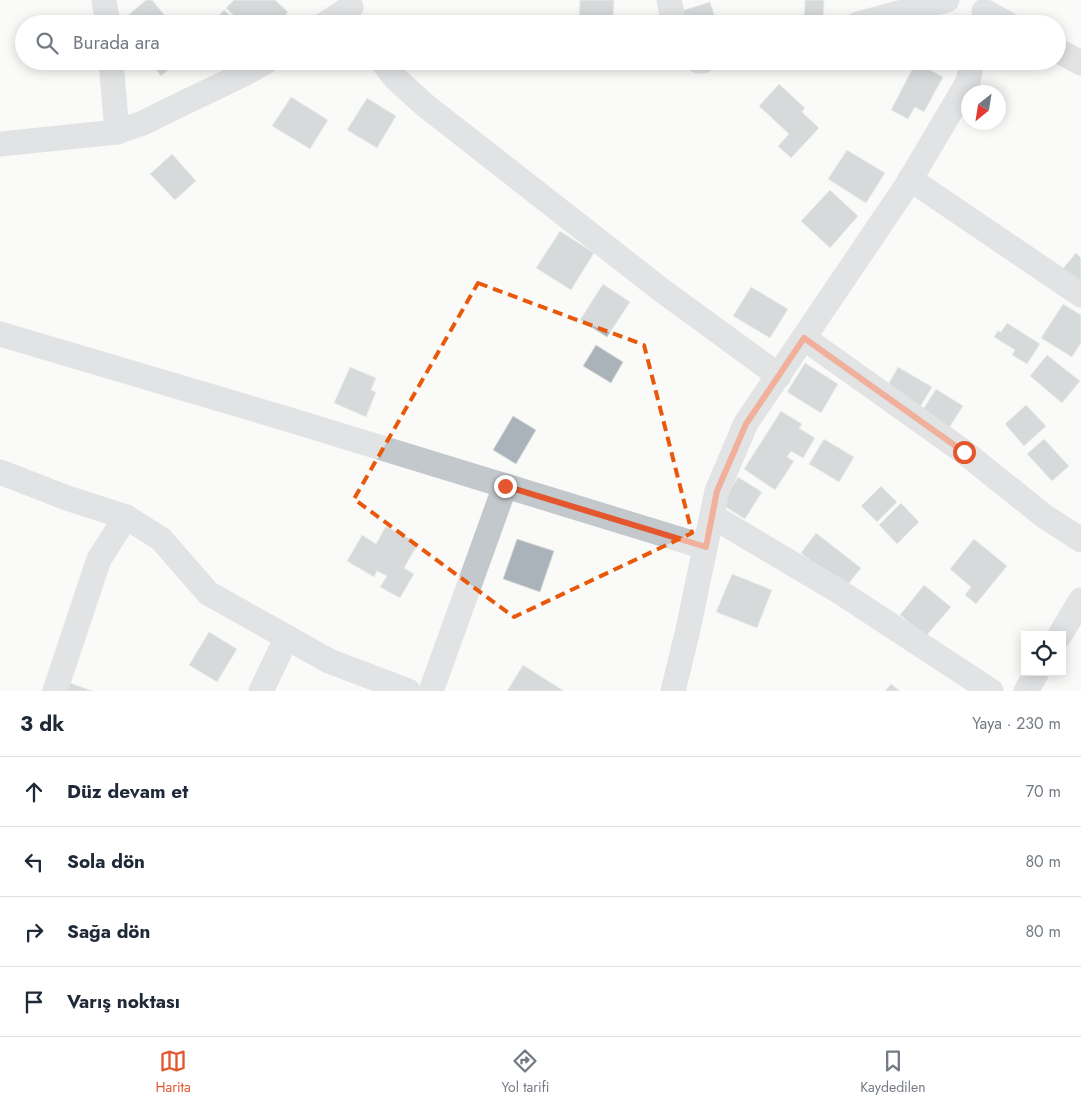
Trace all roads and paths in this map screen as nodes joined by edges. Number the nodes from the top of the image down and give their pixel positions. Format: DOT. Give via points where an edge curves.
graph roads {
  1 [pos="104,0"];
  2 [pos="668,0"];
  3 [pos="946,0"];
  4 [pos="106,15"];
  5 [pos="672,15"];
  6 [pos="891,15"];
  7 [pos="1066,55"];
  8 [pos="1081,63"];
  9 [pos="112,70"];
  10 [pos="251,70"];
  11 [pos="389,70"];
  12 [pos="970,70"];
  13 [pos="117,132"];
  14 [pos="0,143"];
  15 [pos="910,179"];
  16 [pos="1081,295"];
  17 [pos="0,334"];
  18 [pos="804,338"];
  19 [pos="778,376"];
  20 [pos="0,472"];
  21 [pos="505,486"];
  22 [pos="712,516"];
  23 [pos="126,517"];
  24 [pos="1081,540"];
  25 [pos="706,547"];
  26 [pos="1081,600"];
  27 [pos="1062,631"];
  28 [pos="286,637"];
  29 [pos="1035,676"];
  30 [pos="55,691"];
  31 [pos="261,691"];
  32 [pos="408,691"];
  33 [pos="431,691"];
  34 [pos="673,691"];
  35 [pos="991,691"];
  36 [pos="1026,691"];
  1 -- 4 [label="street"];
  2 -- 5 [label="street"];
  3 -- 6 [label="street"];
  7 -- 8 [label="street"];
  9 -- 13 [label="street"];
  10 -- 13 [label="street" via="143,123"];
  11 -- 19 [label="street" via="426,106 660,289"];
  12 -- 15 [label="street" via="968,82"];
  13 -- 14 [label="street"];
  15 -- 16 [label="street"];
  15 -- 18 [label="street"];
  17 -- 21 [label="street"];
  18 -- 19 [label="street"];
  18 -- 24 [label="street"];
  19 -- 22 [label="street" via="746,424 717,491"];
  20 -- 23 [label="street"];
  21 -- 25 [label="street"];
  21 -- 33 [label="street"];
  22 -- 25 [label="street"];
  22 -- 35 [label="street" via="840,592"];
  23 -- 28 [label="street" via="161,539 208,593"];
  23 -- 30 [label="street" via="99,559"];
  25 -- 34 [label="street"];
  26 -- 27 [label="street"];
  28 -- 31 [label="street"];
  28 -- 32 [label="street" via="329,661"];
  29 -- 36 [label="street"];
}
